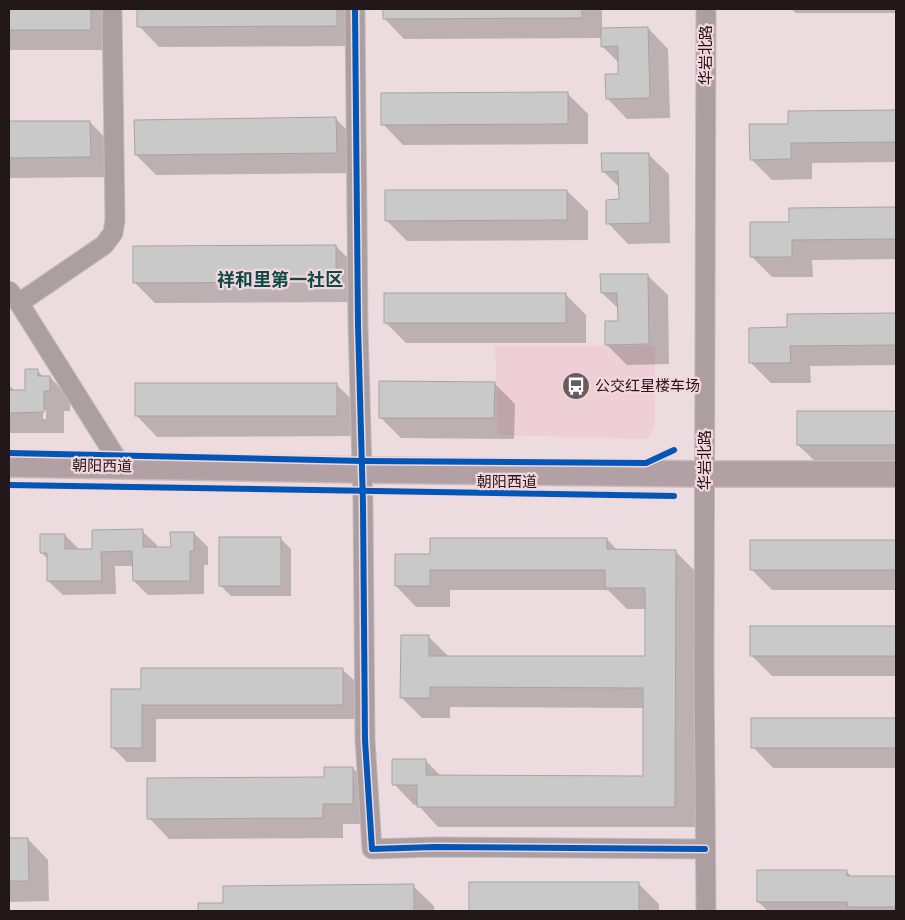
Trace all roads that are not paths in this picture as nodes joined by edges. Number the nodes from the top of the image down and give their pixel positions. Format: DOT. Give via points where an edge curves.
graph roads {
  1 [pos="112,9"];
  2 [pos="355,9"];
  3 [pos="706,9"];
  4 [pos="14,297"];
  5 [pos="9,464"];
  6 [pos="122,467"];
  7 [pos="704,474"];
  8 [pos="896,474"];
  9 [pos="9,475"];
  10 [pos="362,476"];
  11 [pos="705,849"];
  12 [pos="706,911"];
  1 -- 4 [label="street" via="113,233 104,245"];
  2 -- 10 [label="street"];
  3 -- 7 [label="street, 华岩北路"];
  4 -- 6 [label="street"];
  5 -- 6 [label="main road, 朝阳西道"];
  6 -- 10 [label="main road, 朝阳西道"];
  7 -- 8 [label="main road, 朝阳西道"];
  7 -- 10 [label="main road, 朝阳西道" via="673,484 532,477"];
  7 -- 11 [label="street, 华岩北路"];
  9 -- 10 [label="main road, 朝阳西道"];
  10 -- 11 [label="street" via="365,740 372,849"];
  11 -- 12 [label="street, 华岩北路"];
}
